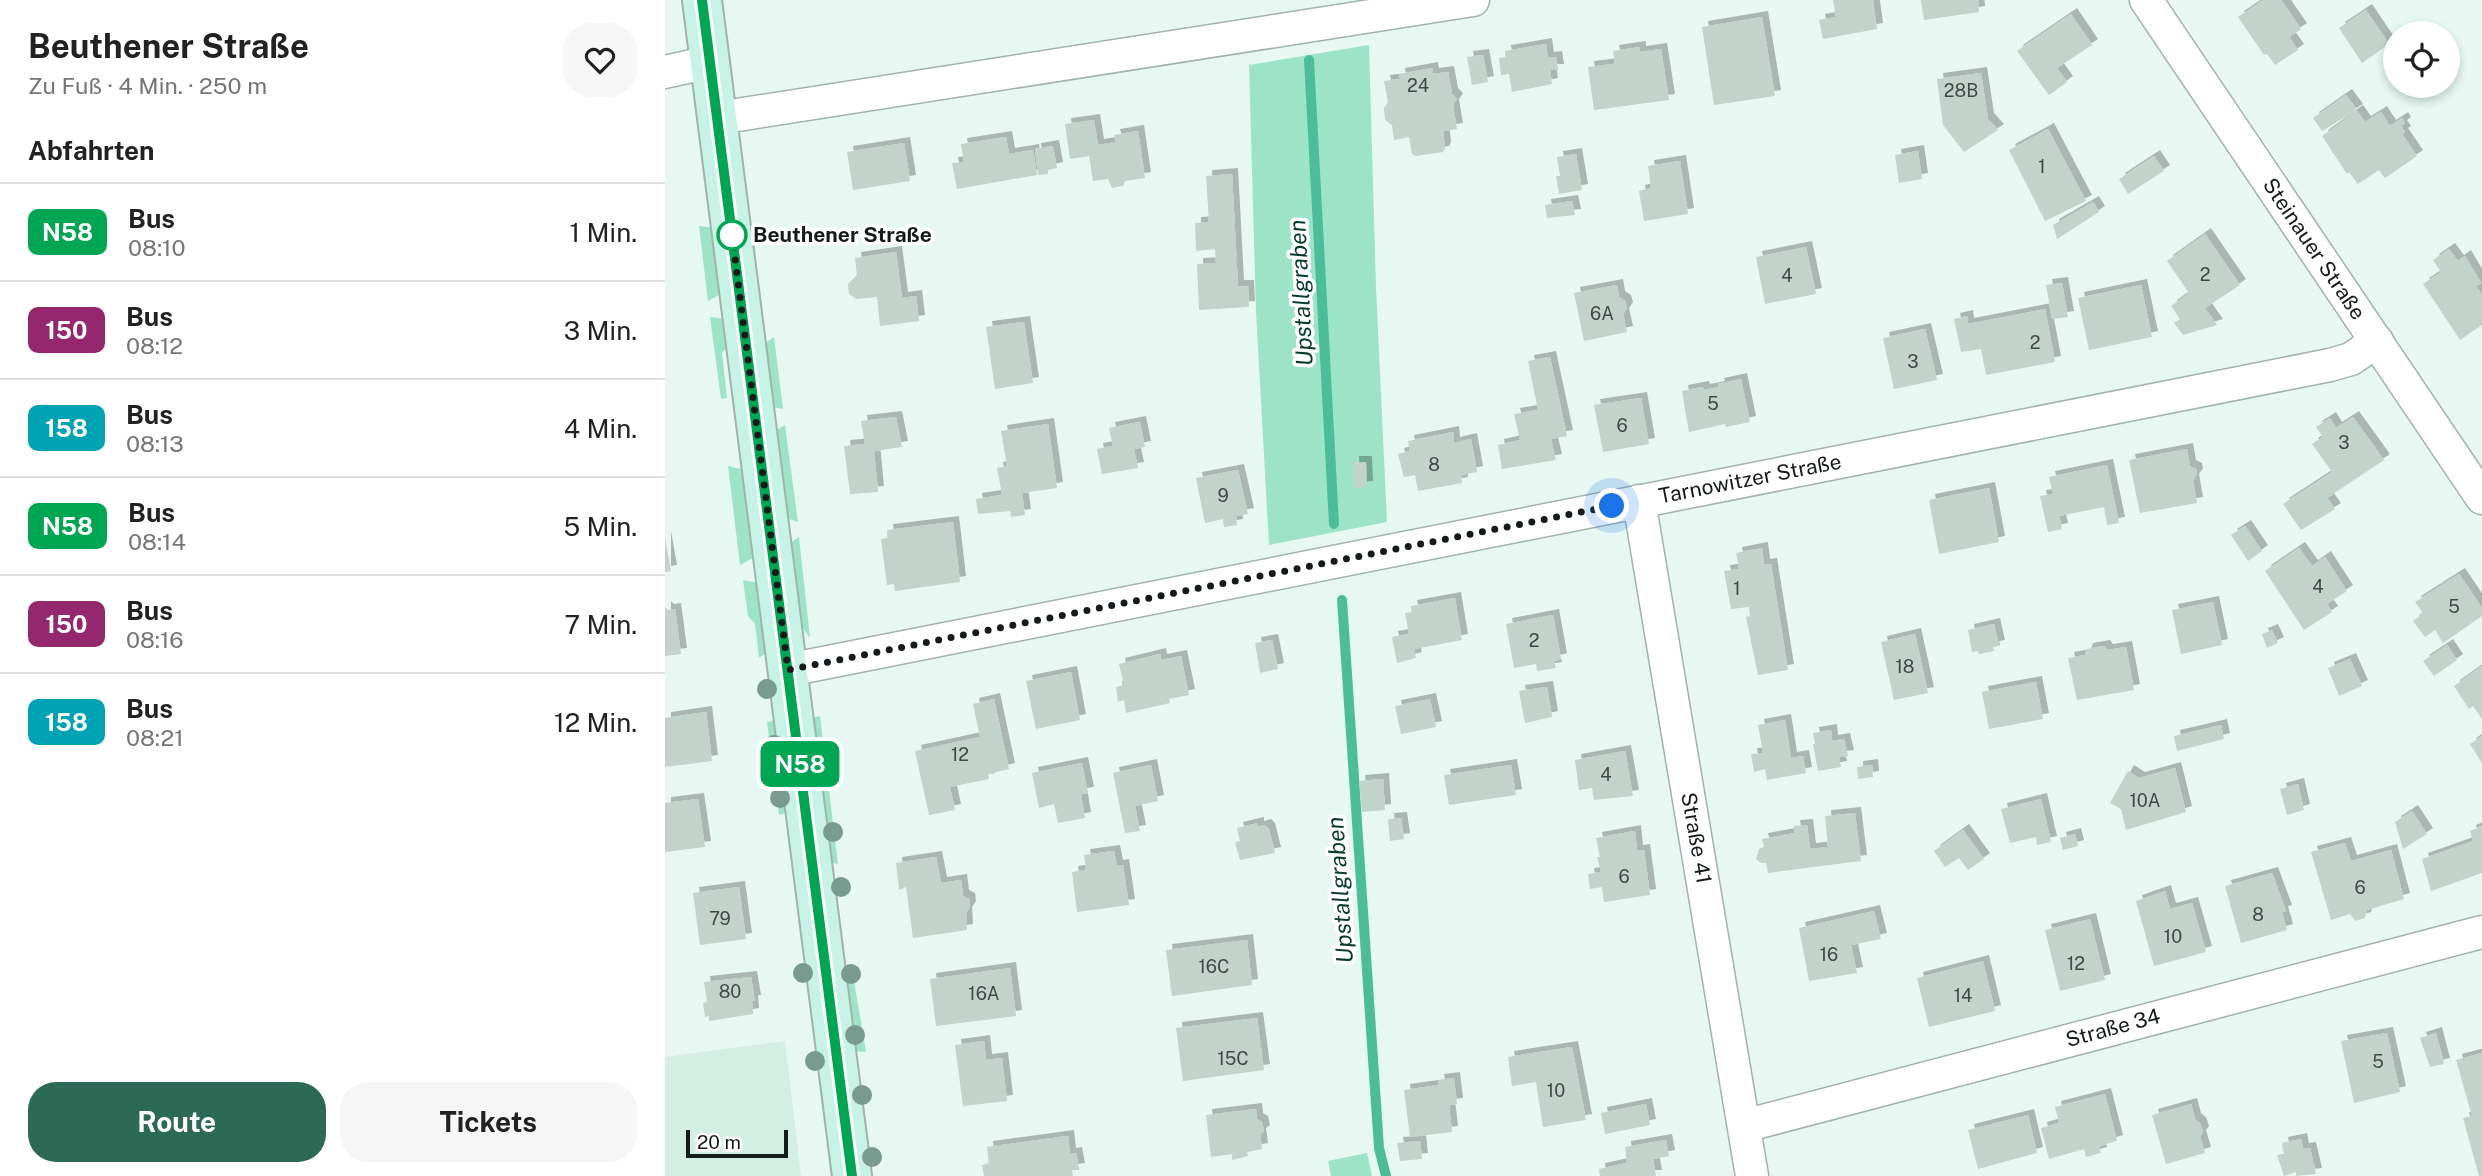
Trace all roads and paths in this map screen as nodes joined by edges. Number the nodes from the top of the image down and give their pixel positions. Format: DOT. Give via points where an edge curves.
graph roads {
  1 [pos="702,0"];
  2 [pos="1473,0"];
  3 [pos="2146,0"];
  4 [pos="710,62"];
  5 [pos="665,72"];
  6 [pos="718,118"];
  7 [pos="2377,341"];
  8 [pos="2482,498"];
  9 [pos="1639,501"];
  10 [pos="788,670"];
  11 [pos="2482,932"];
  12 [pos="1744,1126"];
  13 [pos="852,1176"];
  14 [pos="1752,1176"];
  1 -- 4 [label="main road"];
  2 -- 6 [label="street"];
  3 -- 7 [label="street, Steinauer Straße"];
  4 -- 5 [label="street"];
  4 -- 6 [label="main road"];
  6 -- 10 [label="main road"];
  7 -- 8 [label="street, Steinauer Straße"];
  7 -- 9 [label="street, Tarnowitzer Straße" via="2351,359 2330,365"];
  9 -- 10 [label="street, Tarnowitzer Straße"];
  9 -- 12 [label="street, Straße 41"];
  10 -- 13 [label="main road"];
  11 -- 12 [label="street, Straße 34"];
  12 -- 14 [label="street, Straße 41"];
}
